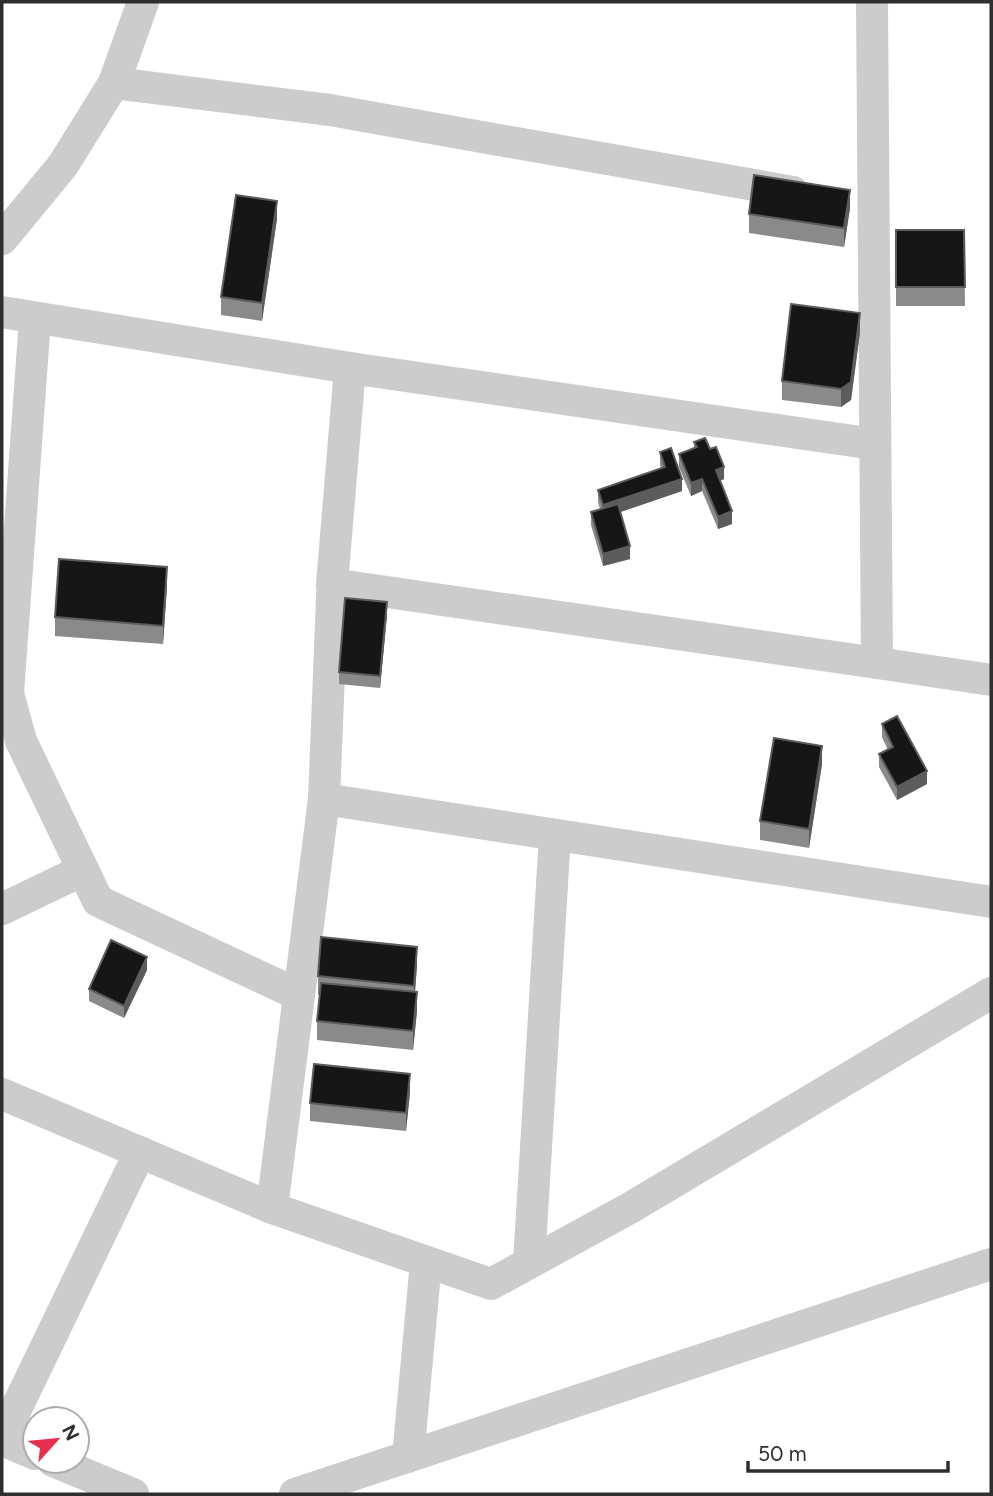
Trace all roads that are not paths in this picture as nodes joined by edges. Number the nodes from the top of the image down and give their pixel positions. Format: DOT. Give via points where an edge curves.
graph roads {
  1 [pos="143,2"];
  2 [pos="872,2"];
  3 [pos="114,83"];
  4 [pos="845,201"];
  5 [pos="2,239"];
  6 [pos="2,312"];
  7 [pos="35,319"];
  8 [pos="350,368"];
  9 [pos="874,444"];
  10 [pos="333,579"];
  11 [pos="877,663"];
  12 [pos="991,680"];
  13 [pos="11,746"];
  14 [pos="324,799"];
  15 [pos="555,835"];
  16 [pos="83,870"];
  17 [pos="991,902"];
  18 [pos="2,909"];
  19 [pos="991,993"];
  20 [pos="299,995"];
  21 [pos="2,1094"];
  22 [pos="140,1152"];
  23 [pos="272,1208"];
  24 [pos="426,1262"];
  25 [pos="529,1263"];
  26 [pos="991,1264"];
  27 [pos="2,1439"];
  28 [pos="21,1448"];
  29 [pos="408,1457"];
  30 [pos="87,1475"];
  31 [pos="132,1494"];
  32 [pos="295,1494"];
  1 -- 3 [label="street"];
  2 -- 4 [label="street"];
  3 -- 4 [label="street" via="330,110"];
  3 -- 5 [label="street" via="63,164"];
  4 -- 9 [label="street"];
  6 -- 7 [label="street"];
  7 -- 8 [label="street"];
  7 -- 13 [label="street" via="8,693"];
  8 -- 9 [label="street"];
  8 -- 10 [label="street"];
  9 -- 11 [label="street"];
  10 -- 11 [label="street"];
  10 -- 14 [label="street"];
  11 -- 12 [label="street"];
  13 -- 16 [label="street"];
  14 -- 15 [label="street"];
  14 -- 20 [label="street"];
  15 -- 17 [label="street"];
  15 -- 25 [label="street"];
  16 -- 18 [label="street"];
  16 -- 20 [label="street" via="97,901"];
  19 -- 25 [label="street"];
  20 -- 23 [label="street"];
  21 -- 22 [label="street"];
  22 -- 23 [label="street"];
  22 -- 27 [label="street"];
  23 -- 24 [label="street"];
  24 -- 25 [label="street" via="491,1284"];
  24 -- 29 [label="street"];
  26 -- 29 [label="street"];
  27 -- 28 [label="street"];
  29 -- 32 [label="street"];
  30 -- 31 [label="street"];
}
